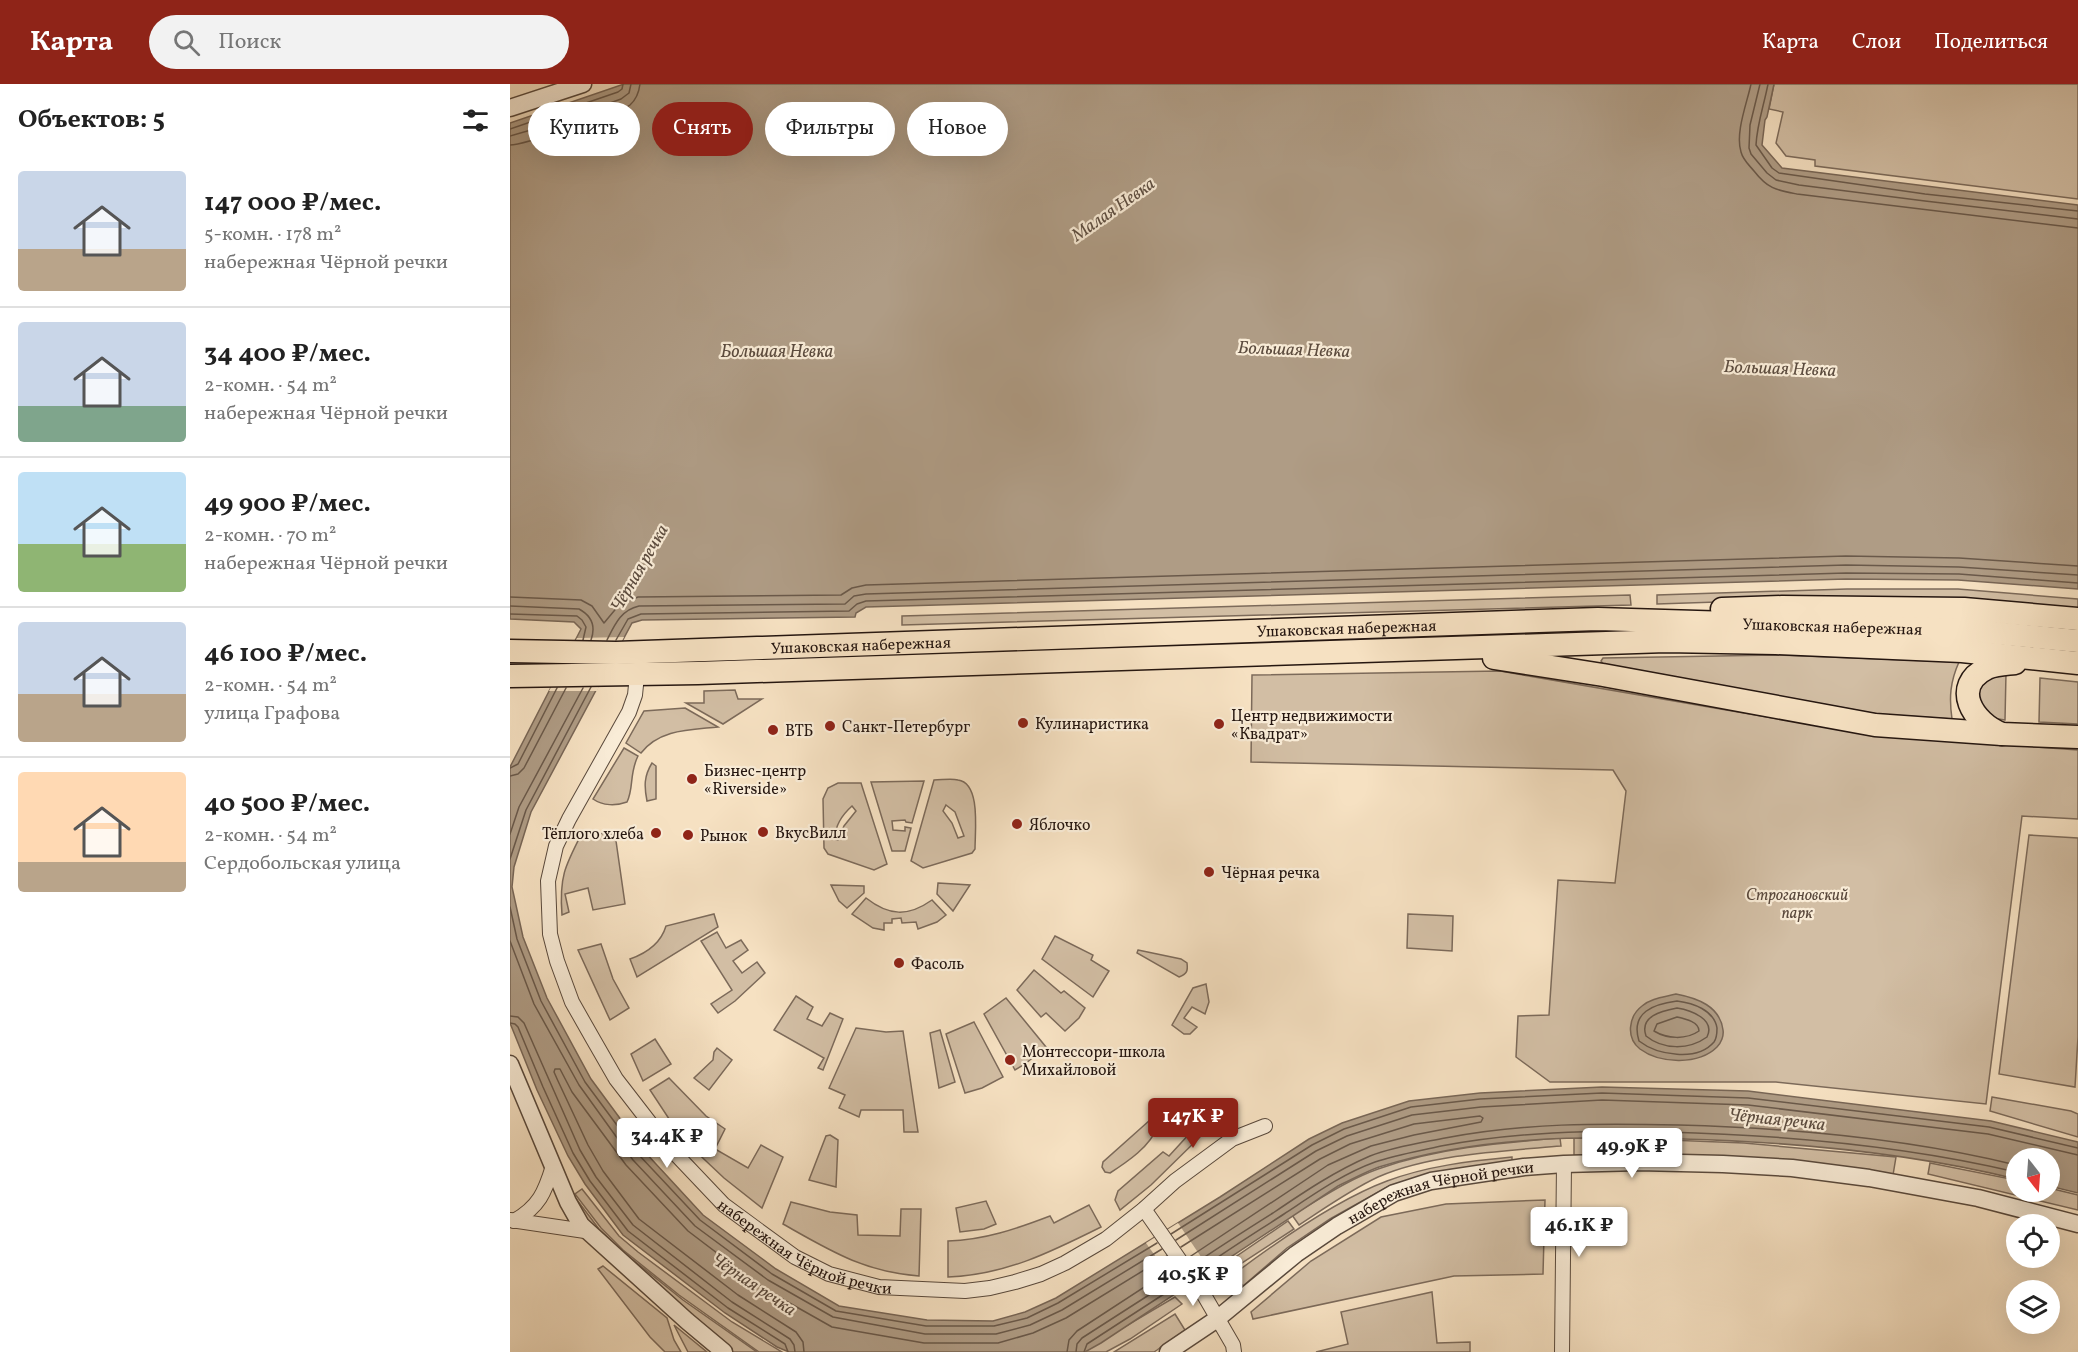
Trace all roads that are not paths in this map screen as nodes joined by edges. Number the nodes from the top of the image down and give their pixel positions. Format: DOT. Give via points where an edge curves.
graph roads {
  1 [pos="583,84"];
  2 [pos="510,108"];
  3 [pos="1598,619"];
  4 [pos="2078,619"];
  5 [pos="2078,641"];
  6 [pos="510,651"];
  7 [pos="1410,651"];
  8 [pos="2068,661"];
  9 [pos="637,675"];
  10 [pos="510,676"];
  11 [pos="2002,734"];
  12 [pos="2078,737"];
  13 [pos="510,1064"];
  14 [pos="1265,1126"];
  15 [pos="1564,1164"];
  16 [pos="553,1166"];
  17 [pos="1144,1209"];
  18 [pos="512,1221"];
  19 [pos="2078,1224"];
  20 [pos="585,1231"];
  21 [pos="1217,1319"];
  22 [pos="724,1352"];
  23 [pos="1168,1352"];
  24 [pos="1234,1352"];
  25 [pos="1562,1352"];
  1 -- 2 [label="street"];
  3 -- 4 [label="main road" via="1646,612 1782,607 1964,609"];
  3 -- 5 [label="main road, Ушаковская набережная" via="1963,630"];
  3 -- 6 [label="main road, Ушаковская набережная" via="616,653"];
  7 -- 8 [label="main road, Ушаковская набережная" via="1677,641 1962,651"];
  7 -- 9 [label="main road, Ушаковская набережная"];
  7 -- 11 [label="main road" via="1503,658 1875,725"];
  8 -- 11 [label="main road, Ушаковская набережная" via="2000,664 1974,679 1969,689 1972,709 1983,724"];
  9 -- 10 [label="main road, Ушаковская набережная"];
  9 -- 17 [label="street, набережная Чёрной речки" via="629,712 556,846 548,880 550,934 573,1002 598,1049 616,1079 693,1174 724,1205 795,1257 829,1274 879,1287 965,1291 1041,1274 1106,1239"];
  11 -- 12 [label="main road"];
  13 -- 16 [label="street"];
  14 -- 17 [label="street, набережная Чёрной речки" via="1232,1139"];
  15 -- 19 [label="street, набережная Чёрной речки" via="1663,1162 1792,1168 1968,1196"];
  15 -- 21 [label="street, набережная Чёрной речки" via="1431,1181 1394,1193 1296,1254"];
  15 -- 25 [label="street"];
  16 -- 18 [label="street" via="538,1202"];
  16 -- 20 [label="street"];
  17 -- 21 [label="street"];
  18 -- 20 [label="street"];
  20 -- 22 [label="street"];
  21 -- 23 [label="street, набережная Чёрной речки"];
  21 -- 24 [label="street"];
}
